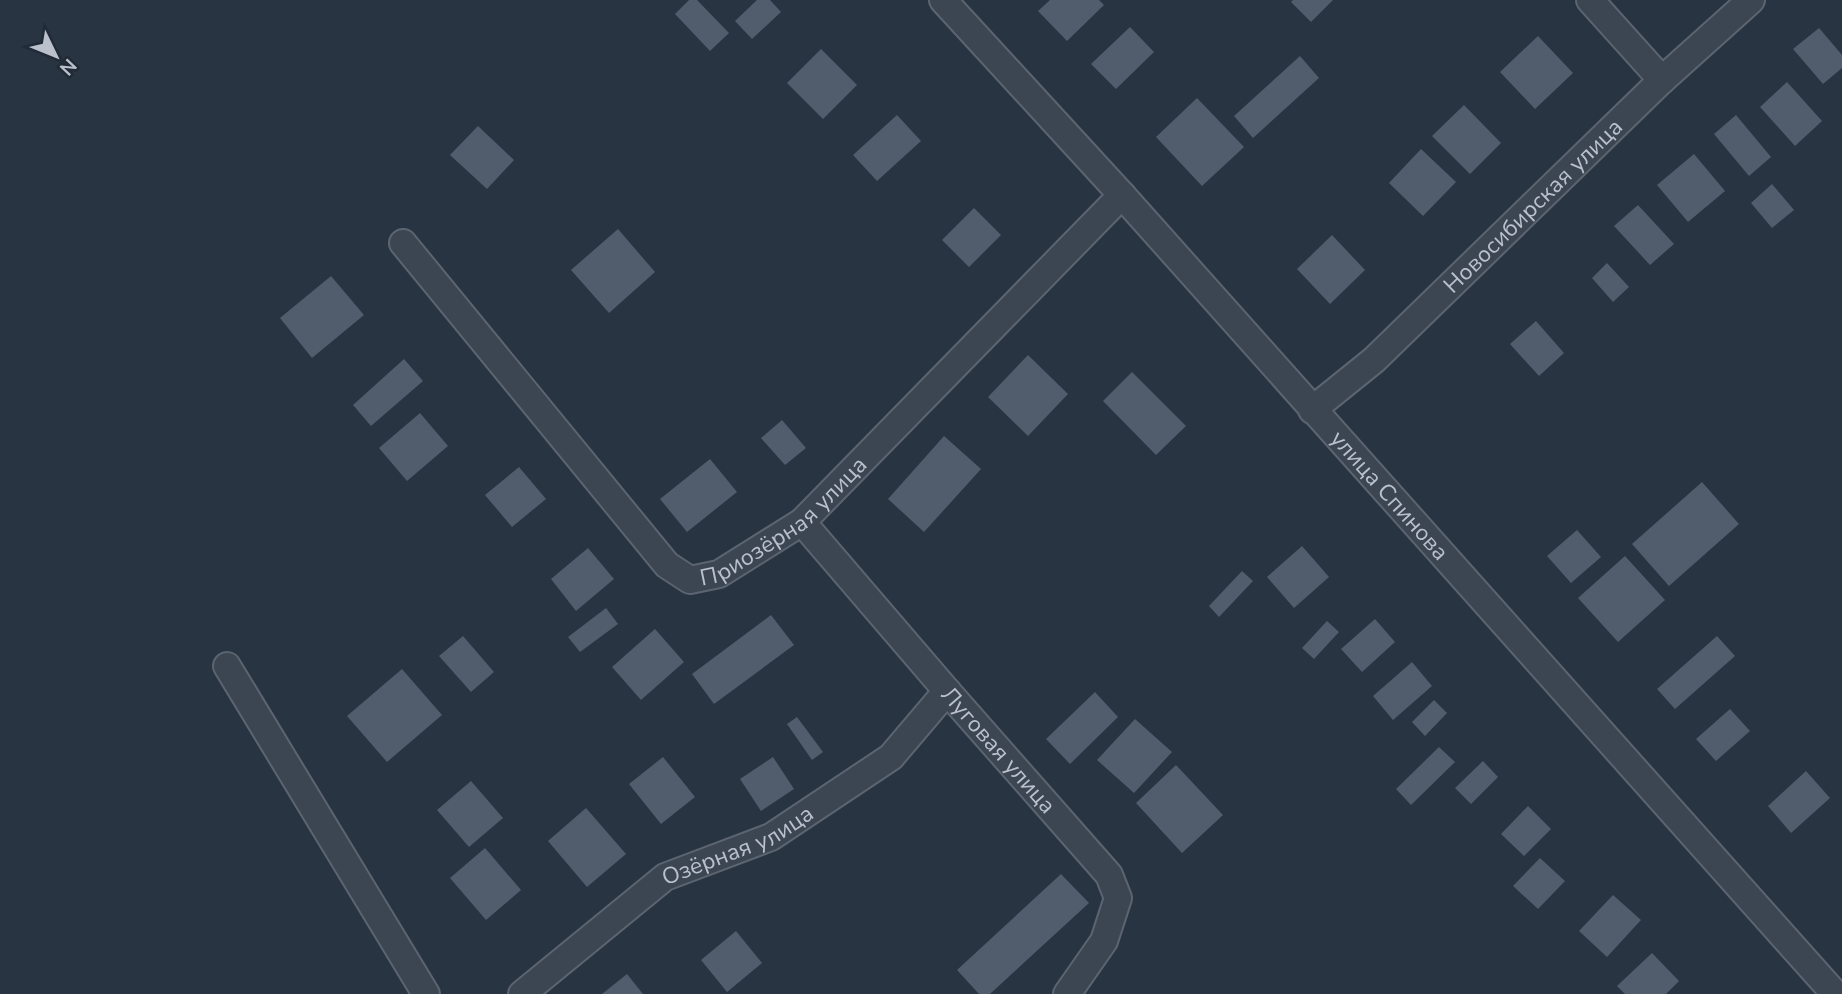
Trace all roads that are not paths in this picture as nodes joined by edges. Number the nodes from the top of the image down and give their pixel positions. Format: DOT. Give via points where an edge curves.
graph roads {
  1 [pos="943,0"];
  2 [pos="1590,0"];
  3 [pos="1751,0"];
  4 [pos="1662,80"];
  5 [pos="1122,195"];
  6 [pos="403,243"];
  7 [pos="1312,410"];
  8 [pos="802,522"];
  9 [pos="227,666"];
  10 [pos="947,691"];
  11 [pos="426,994"];
  12 [pos="522,994"];
  13 [pos="1067,994"];
  14 [pos="1835,994"];
  1 -- 5 [label="street, улица Спинова"];
  2 -- 4 [label="street"];
  3 -- 4 [label="street, Новосибирская улица"];
  4 -- 7 [label="street, Новосибирская улица" via="1374,360"];
  5 -- 7 [label="street, улица Спинова"];
  5 -- 8 [label="street, Приозёрная улица"];
  6 -- 8 [label="street, Приозёрная улица" via="667,565 690,580 719,574"];
  7 -- 14 [label="street, улица Спинова"];
  8 -- 10 [label="street, Луговая улица"];
  9 -- 11 [label="street"];
  10 -- 12 [label="street, Озёрная улица" via="891,757 771,837 664,877"];
  10 -- 13 [label="street, Луговая улица" via="1109,875 1118,898 1104,941"];
}
